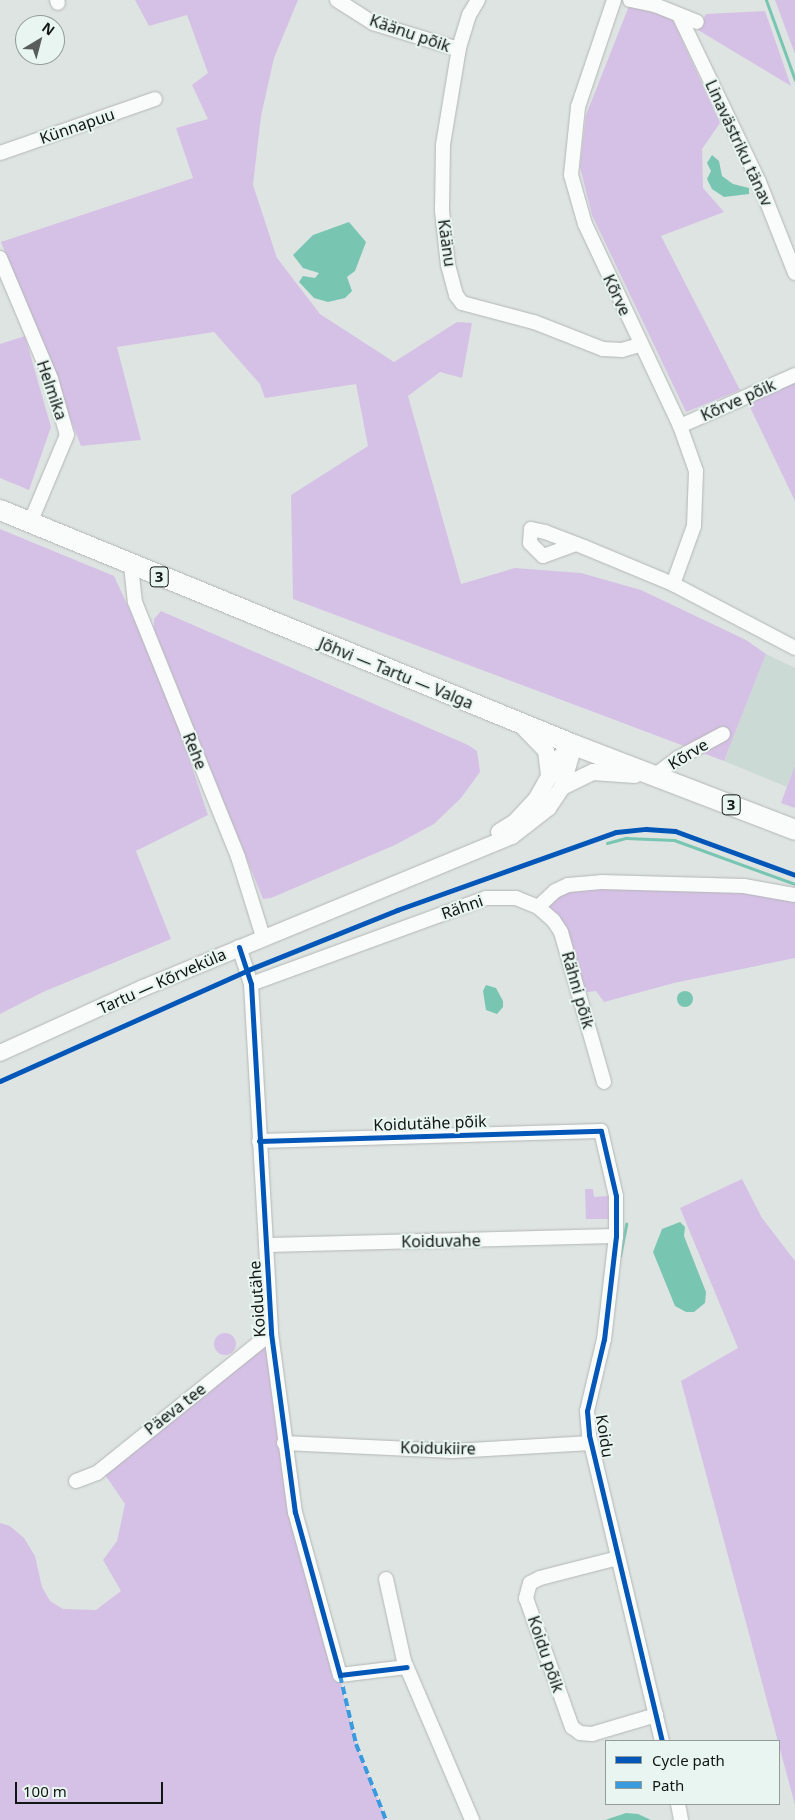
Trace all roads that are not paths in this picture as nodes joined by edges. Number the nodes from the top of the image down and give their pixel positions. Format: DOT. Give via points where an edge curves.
graph roads {
  1 [pos="337,0"];
  2 [pos="478,0"];
  3 [pos="614,0"];
  4 [pos="630,0"];
  5 [pos="679,15"];
  6 [pos="697,22"];
  7 [pos="458,49"];
  8 [pos="155,99"];
  9 [pos="0,153"];
  10 [pos="0,258"];
  11 [pos="795,273"];
  12 [pos="640,345"];
  13 [pos="795,375"];
  14 [pos="680,426"];
  15 [pos="0,510"];
  16 [pos="30,523"];
  17 [pos="576,544"];
  18 [pos="131,565"];
  19 [pos="673,584"];
  20 [pos="795,648"];
  21 [pos="514,721"];
  22 [pos="723,734"];
  23 [pos="574,745"];
  24 [pos="549,774"];
  25 [pos="660,779"];
  26 [pos="562,788"];
  27 [pos="795,830"];
  28 [pos="463,854"];
  29 [pos="795,895"];
  30 [pos="538,907"];
  31 [pos="263,937"];
  32 [pos="239,947"];
  33 [pos="251,984"];
  34 [pos="0,1053"];
  35 [pos="604,1082"];
  36 [pos="601,1131"];
  37 [pos="259,1141"];
  38 [pos="616,1236"];
  39 [pos="266,1245"];
  40 [pos="271,1333"];
  41 [pos="284,1443"];
  42 [pos="591,1443"];
  43 [pos="76,1480"];
  44 [pos="618,1558"];
  45 [pos="386,1579"];
  46 [pos="406,1667"];
  47 [pos="656,1714"];
  48 [pos="662,1740"];
  49 [pos="678,1805"];
  50 [pos="472,1820"];
  51 [pos="681,1820"];
  1 -- 7 [label="street, Käänu põik" via="373,23"];
  2 -- 7 [label="street, Käänu" via="469,14"];
  3 -- 12 [label="street, Kõrve" via="578,107 571,175 585,224"];
  4 -- 5 [label="street" via="655,5"];
  5 -- 6 [label="street"];
  5 -- 11 [label="street, Linavästriku tänav" via="759,182"];
  7 -- 12 [label="street, Käänu" via="443,145 442,192 448,265 456,295 462,303 534,322 603,349 622,350"];
  8 -- 9 [label="street, Künnapuu"];
  10 -- 16 [label="street, Helmika" via="51,379 67,435"];
  12 -- 14 [label="street, Kõrve"];
  13 -- 14 [label="street, Kõrve põik"];
  14 -- 19 [label="street, Kõrve" via="696,471 697,498 694,526"];
  15 -- 16 [label="highway, Jõhvi — Tartu — Valga / 3"];
  16 -- 18 [label="highway, Jõhvi — Tartu — Valga / 3"];
  17 -- 17 [label="street" via="531,529 530,544 536,553 543,556"];
  17 -- 19 [label="street"];
  18 -- 21 [label="highway, Jõhvi — Tartu — Valga / 3"];
  18 -- 31 [label="street, Rehe" via="135,602 238,857"];
  19 -- 20 [label="street"];
  21 -- 23 [label="highway, Jõhvi — Tartu — Valga / 3"];
  21 -- 24 [label="main road" via="537,739 546,751"];
  22 -- 25 [label="street, Kõrve" via="678,758"];
  23 -- 24 [label="main road, Tartu — Kõrveküla" via="560,757"];
  23 -- 25 [label="highway, Jõhvi — Tartu — Valga / 3"];
  23 -- 26 [label="main road, Tartu — Kõrveküla"];
  24 -- 28 [label="main road, Tartu — Kõrveküla" via="537,798 515,822"];
  25 -- 26 [label="main road" via="593,772"];
  25 -- 27 [label="highway, Jõhvi — Tartu — Valga / 3"];
  26 -- 28 [label="main road, Tartu — Kõrveküla" via="548,808 529,826 492,846"];
  28 -- 31 [label="main road, Tartu — Kõrveküla"];
  29 -- 30 [label="street" via="744,886 601,882 568,885 555,891"];
  30 -- 33 [label="street, Rähni" via="516,898 486,898"];
  30 -- 35 [label="street, Rähni põik" via="561,932"];
  31 -- 32 [label="main road, Tartu — Kõrveküla"];
  32 -- 33 [label="street, Koidutähe"];
  32 -- 34 [label="main road, Tartu — Kõrveküla"];
  33 -- 37 [label="street, Koidutähe"];
  36 -- 37 [label="street, Koidutähe põik"];
  36 -- 38 [label="street, Koidu" via="616,1196"];
  37 -- 39 [label="street, Koidutähe"];
  38 -- 39 [label="street, Koiduvahe"];
  38 -- 42 [label="street, Koidu" via="604,1339 587,1411"];
  39 -- 40 [label="street, Koidutähe"];
  40 -- 41 [label="street, Koidutähe"];
  40 -- 43 [label="street, Päeva tee" via="97,1473"];
  41 -- 42 [label="street, Koidukiire" via="453,1451"];
  41 -- 46 [label="street, Koidutähe" via="295,1512 340,1675"];
  42 -- 44 [label="street, Koidu"];
  44 -- 47 [label="street, Koidu"];
  44 -- 47 [label="street, Koidu põik" via="540,1578 530,1583 526,1598 568,1720 575,1730 592,1734"];
  45 -- 46 [label="street"];
  46 -- 50 [label="street"];
  47 -- 48 [label="street, Koidu"];
  49 -- 51 [label="street"];
}
